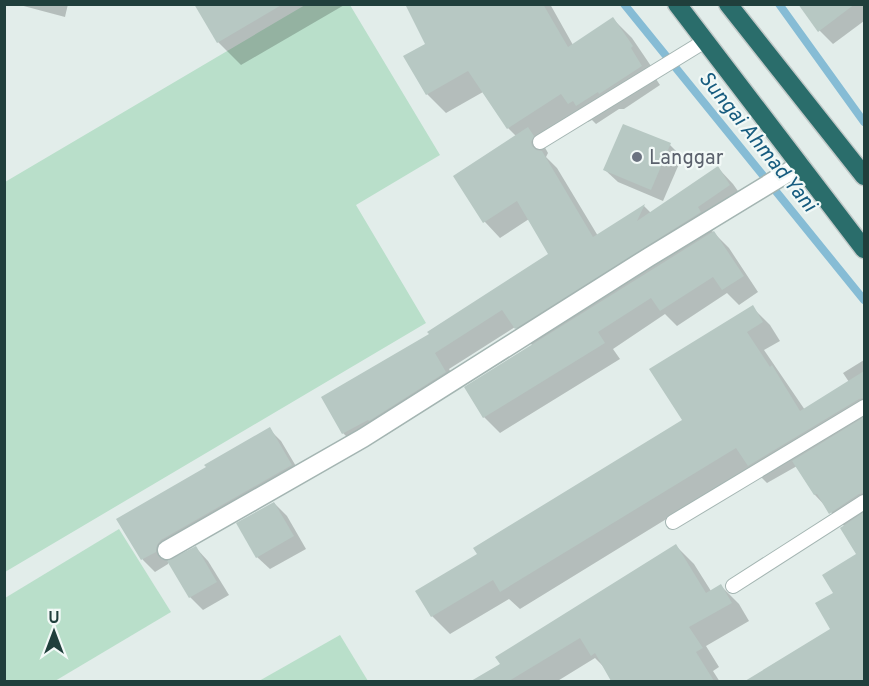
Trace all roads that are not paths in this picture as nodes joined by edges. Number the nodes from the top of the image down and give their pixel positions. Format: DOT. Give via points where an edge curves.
graph roads {
  1 [pos="677,4"];
  2 [pos="728,4"];
  3 [pos="705,41"];
  4 [pos="540,142"];
  5 [pos="800,165"];
  6 [pos="864,176"];
  7 [pos="864,249"];
  8 [pos="864,407"];
  9 [pos="864,502"];
  10 [pos="673,522"];
  11 [pos="167,550"];
  12 [pos="733,586"];
  1 -- 3 [label="highway"];
  2 -- 6 [label="highway"];
  3 -- 4 [label="lane"];
  3 -- 5 [label="highway"];
  5 -- 7 [label="highway"];
  5 -- 11 [label="street" via="363,438"];
  8 -- 10 [label="lane"];
  9 -- 12 [label="lane"];
}
